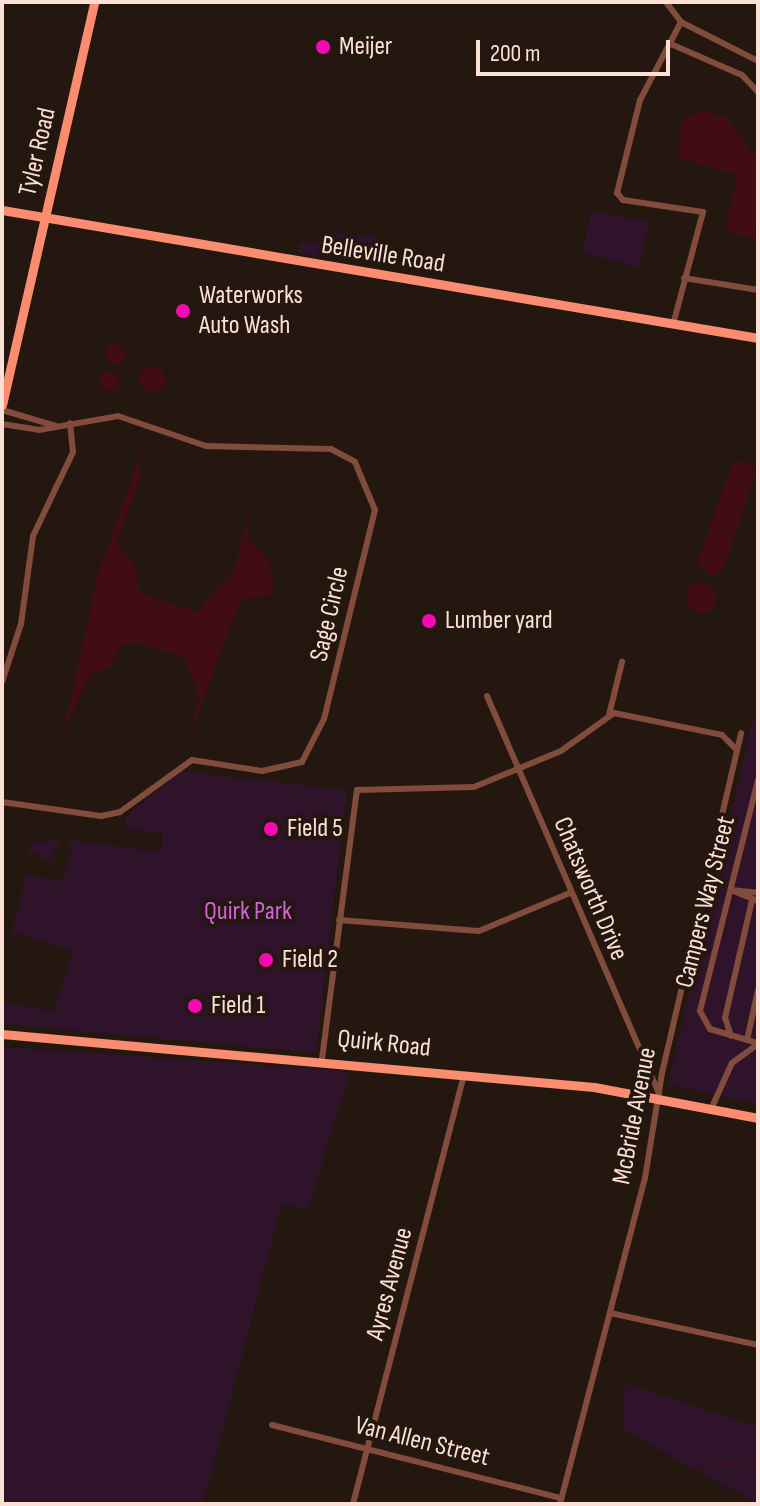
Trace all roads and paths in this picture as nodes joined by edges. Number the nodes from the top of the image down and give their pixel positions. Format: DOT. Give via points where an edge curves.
graph roads {
  1 [pos="94,2"];
  2 [pos="666,2"];
  3 [pos="681,22"];
  4 [pos="673,45"];
  5 [pos="758,61"];
  6 [pos="758,92"];
  7 [pos="2,210"];
  8 [pos="45,220"];
  9 [pos="684,278"];
  10 [pos="758,290"];
  11 [pos="673,325"];
  12 [pos="758,338"];
  13 [pos="2,408"];
  14 [pos="70,423"];
  15 [pos="2,424"];
  16 [pos="56,426"];
  17 [pos="622,662"];
  18 [pos="2,682"];
  19 [pos="487,696"];
  20 [pos="609,715"];
  21 [pos="741,733"];
  22 [pos="736,752"];
  23 [pos="518,770"];
  24 [pos="758,780"];
  25 [pos="2,802"];
  26 [pos="731,890"];
  27 [pos="570,893"];
  28 [pos="758,893"];
  29 [pos="755,900"];
  30 [pos="339,920"];
  31 [pos="758,990"];
  32 [pos="2,1034"];
  33 [pos="731,1036"];
  34 [pos="747,1040"];
  35 [pos="758,1043"];
  36 [pos="322,1059"];
  37 [pos="464,1075"];
  38 [pos="661,1096"];
  39 [pos="712,1107"];
  40 [pos="758,1118"];
  41 [pos="610,1313"];
  42 [pos="758,1345"];
  43 [pos="272,1425"];
  44 [pos="367,1449"];
  45 [pos="561,1501"];
  46 [pos="353,1504"];
  1 -- 8 [label="street, Tyler Road"];
  2 -- 3 [label="street"];
  3 -- 4 [label="street"];
  3 -- 5 [label="street"];
  4 -- 6 [label="street" via="742,75"];
  4 -- 9 [label="street" via="640,100 617,193 623,200 703,212"];
  7 -- 8 [label="street, Belleville Road"];
  8 -- 11 [label="street, Belleville Road"];
  8 -- 13 [label="street, Tyler Road"];
  9 -- 10 [label="street"];
  9 -- 11 [label="street"];
  11 -- 12 [label="street, Belleville Road"];
  13 -- 16 [label="street, Sage Circle"];
  14 -- 16 [label="street, Sage Circle"];
  14 -- 18 [label="street" via="73,452 33,536 21,624"];
  14 -- 25 [label="street, Sage Circle" via="118,416 206,446 331,449 365,477 374,495 374,526 324,719 302,762 262,771 192,760 120,812 101,816"];
  15 -- 16 [label="street, Sage Circle"];
  17 -- 20 [label="street"];
  19 -- 23 [label="street, Chatsworth Drive"];
  20 -- 22 [label="street" via="722,735"];
  20 -- 23 [label="street" via="569,747"];
  21 -- 22 [label="street, McBride Avenue"];
  22 -- 38 [label="street, McBride Avenue"];
  23 -- 27 [label="street, Chatsworth Drive"];
  23 -- 30 [label="street" via="449,792 357,790"];
  24 -- 26 [label="street, Campers Way Street"];
  26 -- 28 [label="street"];
  26 -- 29 [label="street"];
  26 -- 33 [label="street, Campers Way Street" via="700,1011 710,1029"];
  27 -- 30 [label="street" via="479,931"];
  27 -- 38 [label="street, Chatsworth Drive"];
  29 -- 33 [label="street" via="725,1018"];
  30 -- 36 [label="street"];
  31 -- 34 [label="street"];
  32 -- 36 [label="street, Quirk Road"];
  33 -- 34 [label="street, Campers Way Street"];
  34 -- 35 [label="street, Campers Way Street"];
  35 -- 39 [label="street" via="732,1063"];
  36 -- 37 [label="street, Quirk Road"];
  37 -- 38 [label="street, Quirk Road"];
  37 -- 44 [label="street, Ayres Avenue"];
  38 -- 39 [label="street, Quirk Road"];
  38 -- 41 [label="street, McBride Avenue"];
  39 -- 40 [label="street, Quirk Road"];
  41 -- 42 [label="street"];
  41 -- 45 [label="street, McBride Avenue"];
  43 -- 44 [label="street, Van Allen Street"];
  44 -- 45 [label="street, Van Allen Street"];
  44 -- 46 [label="street, Ayres Avenue"];
}
